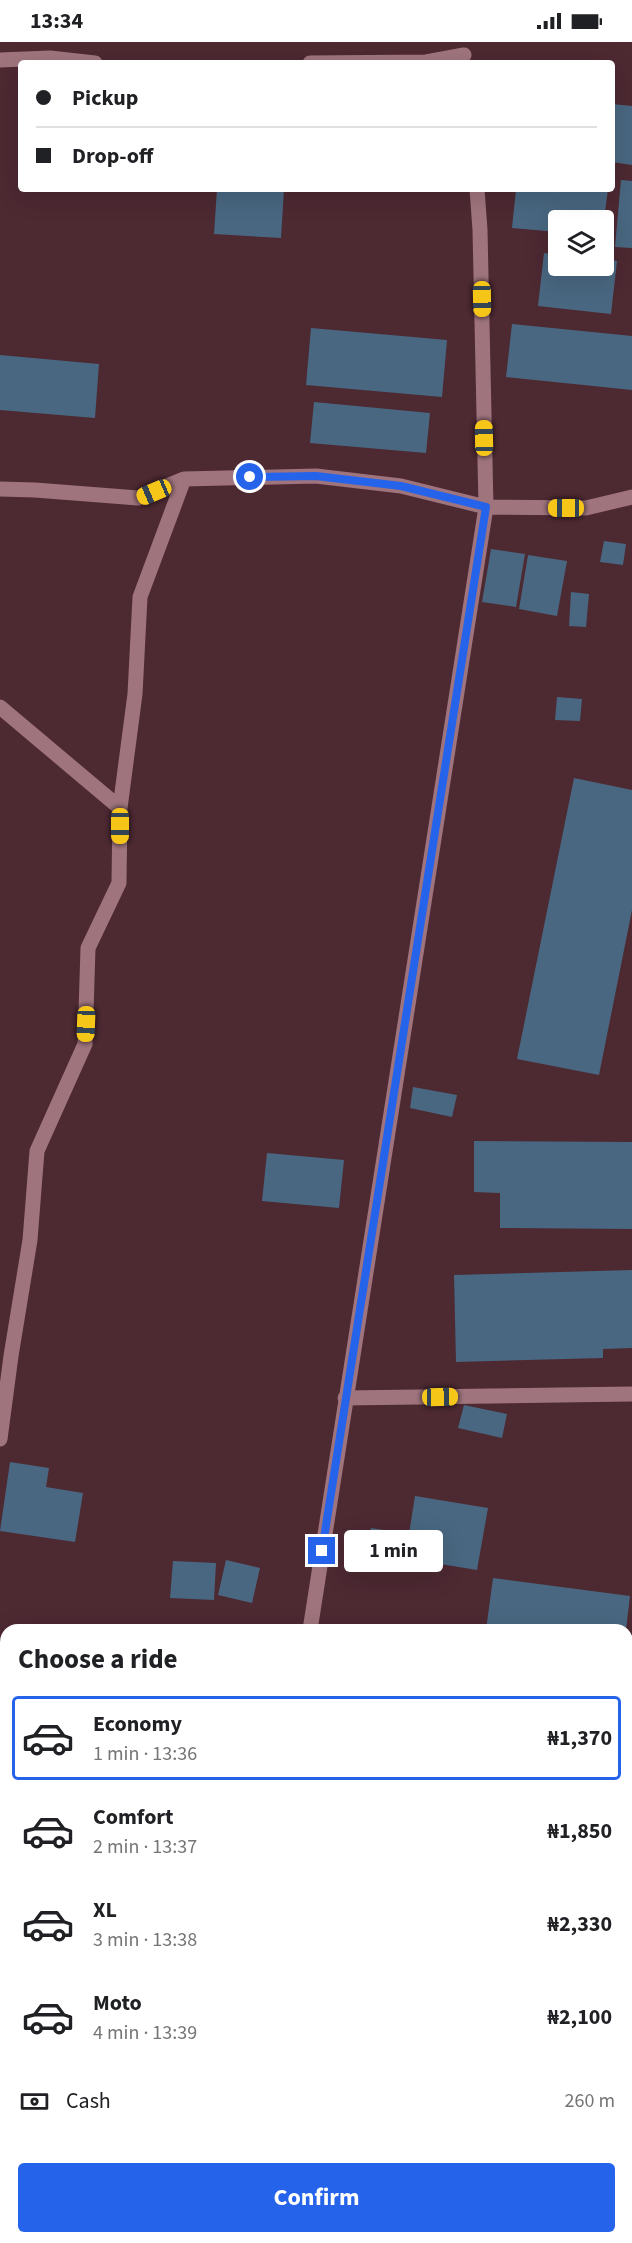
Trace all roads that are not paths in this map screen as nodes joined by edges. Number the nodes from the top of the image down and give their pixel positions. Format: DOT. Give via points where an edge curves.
graph roads {
  1 [pos="464,53"];
  2 [pos="0,60"];
  3 [pos="68,60"];
  4 [pos="434,60"];
  5 [pos="477,192"];
  6 [pos="184,479"];
  7 [pos="0,489"];
  8 [pos="632,497"];
  9 [pos="486,507"];
  10 [pos="0,707"];
  11 [pos="120,808"];
  12 [pos="632,1394"];
  13 [pos="345,1398"];
  14 [pos="2,1415"];
  15 [pos="0,1439"];
  16 [pos="311,1624"];
  1 -- 4 [label="street"];
  2 -- 3 [label="street"];
  5 -- 9 [label="street"];
  6 -- 7 [label="street" via="138,498"];
  6 -- 9 [label="street" via="316,476 401,486"];
  6 -- 11 [label="street" via="140,597 135,694"];
  8 -- 9 [label="street" via="586,508"];
  9 -- 13 [label="street"];
  10 -- 11 [label="street"];
  11 -- 14 [label="street" via="119,883 88,948 85,1044 36,1151 30,1240"];
  12 -- 13 [label="street"];
  13 -- 16 [label="street"];
  14 -- 15 [label="street"];
}
